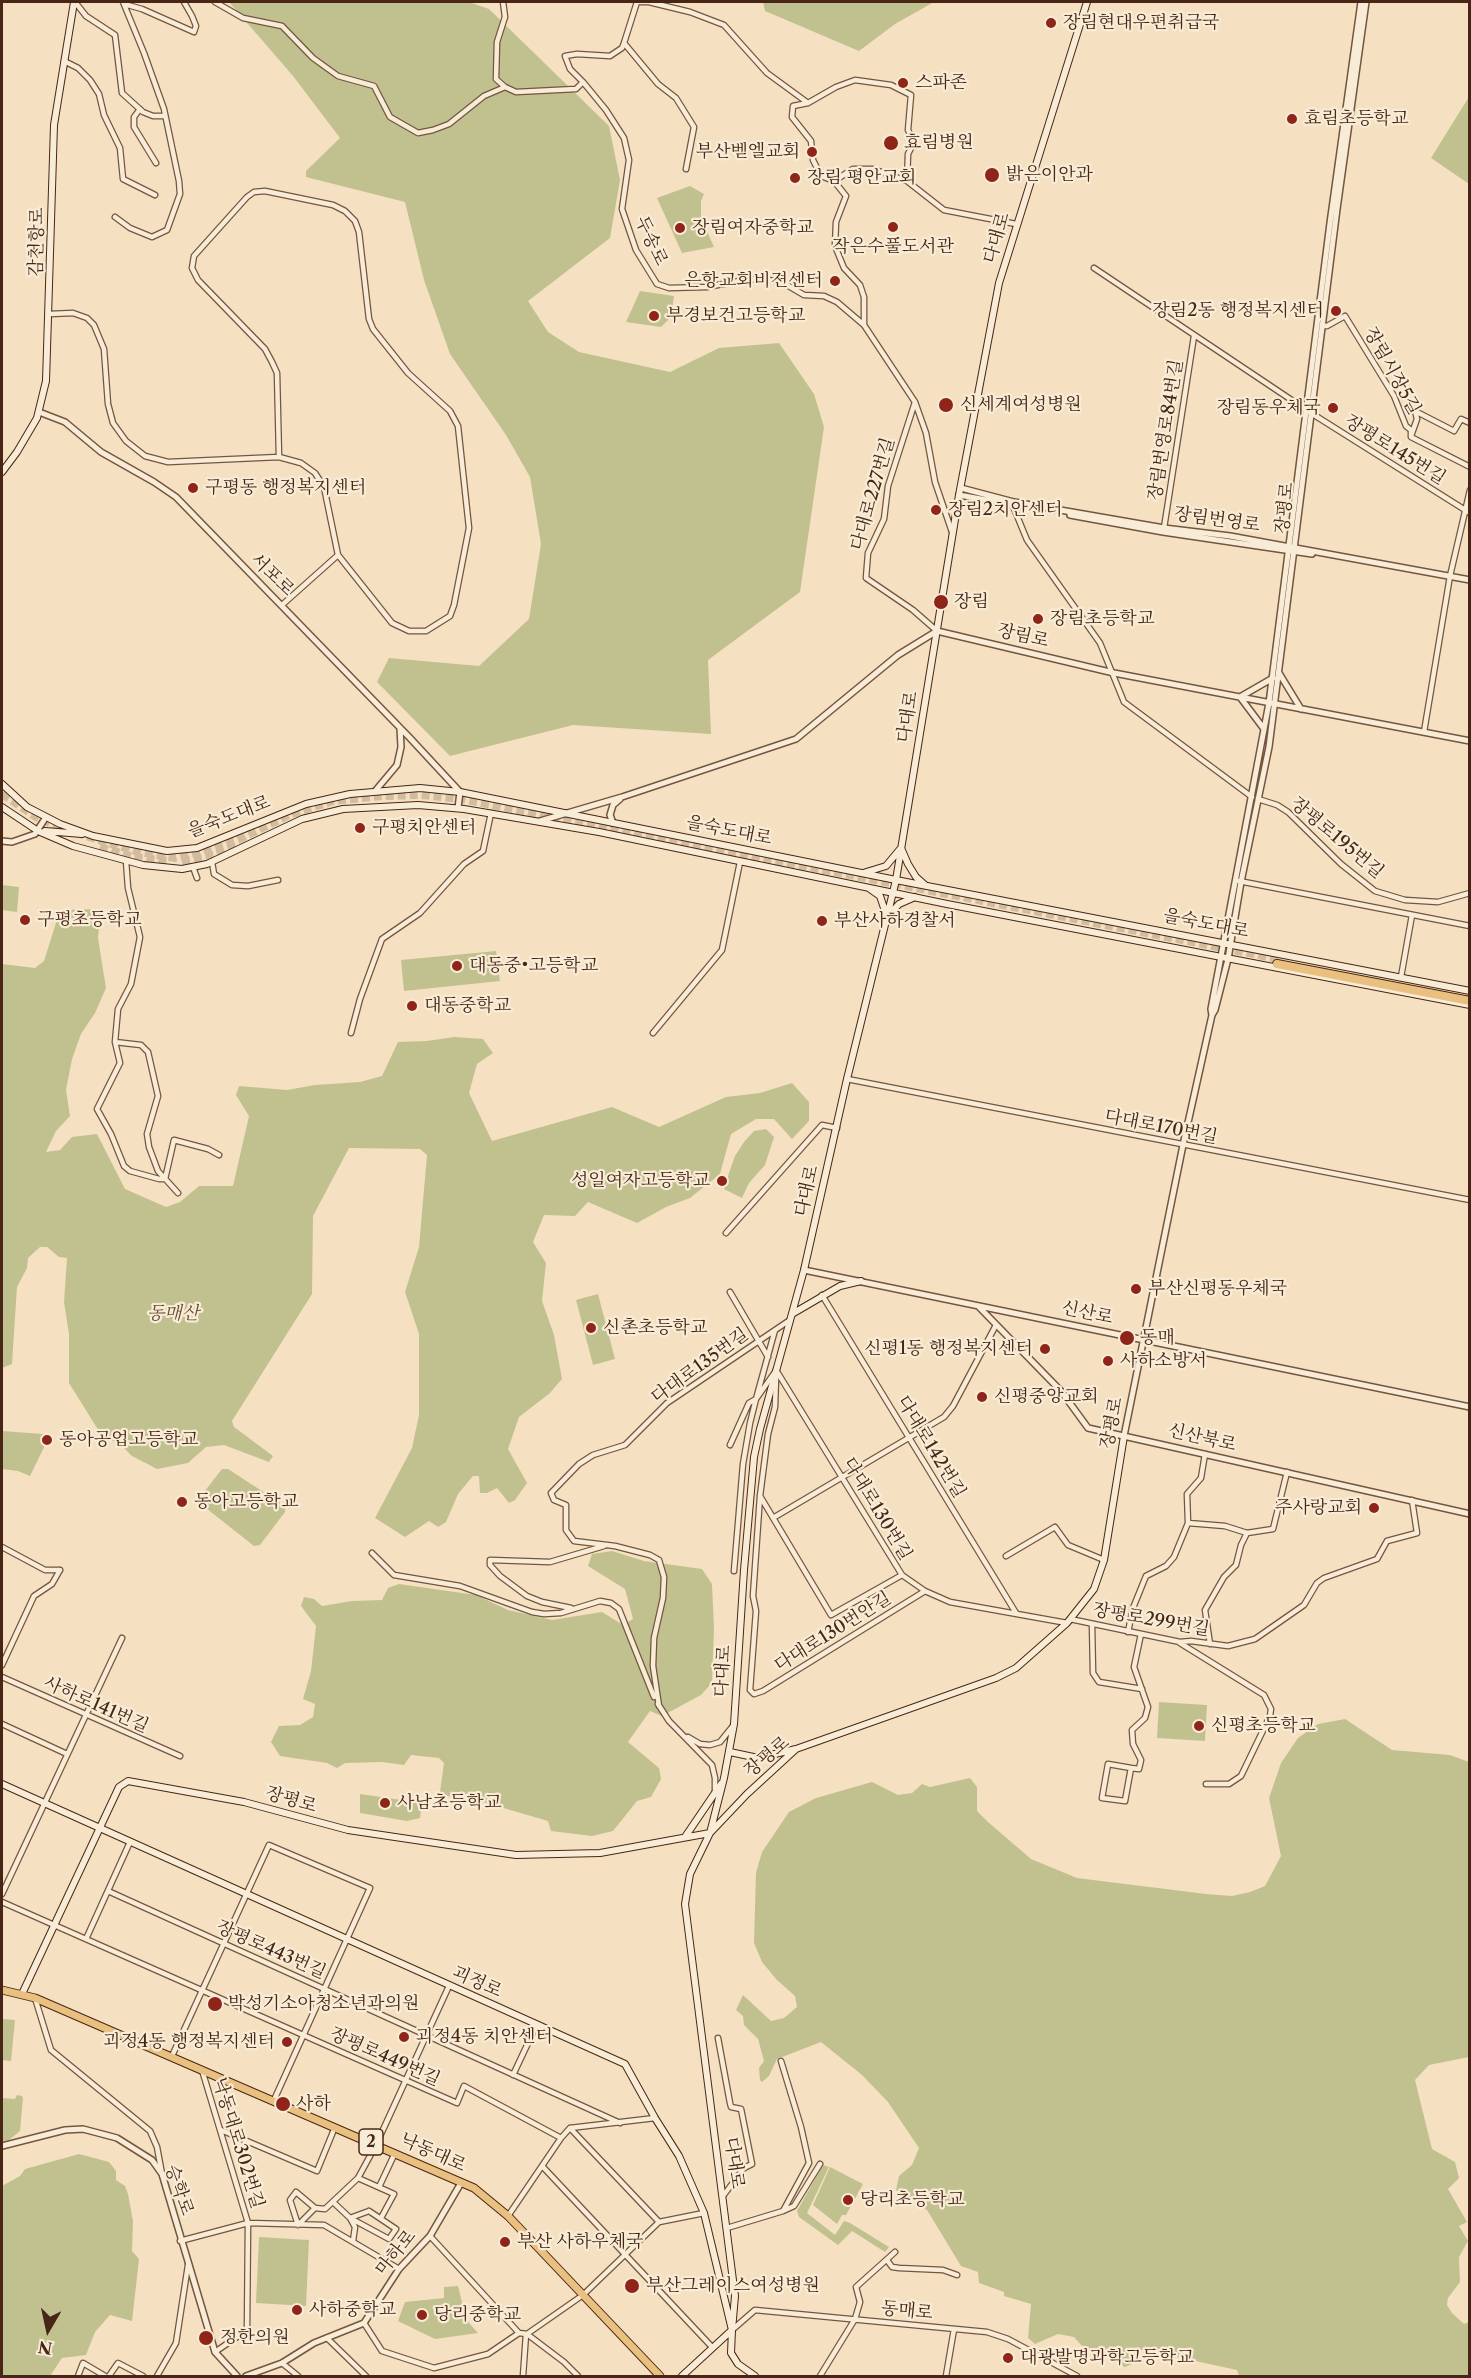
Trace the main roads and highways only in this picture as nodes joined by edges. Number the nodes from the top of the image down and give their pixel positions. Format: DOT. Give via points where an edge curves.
graph roads {
  1 [pos="75,2"];
  2 [pos="1087,2"];
  3 [pos="2,472"];
  4 [pos="2,784"];
  5 [pos="2,807"];
  6 [pos="38,831"];
  7 [pos="93,836"];
  8 [pos="902,848"];
  9 [pos="861,873"];
  10 [pos="896,880"];
  11 [pos="925,885"];
  12 [pos="867,887"];
  13 [pos="893,892"];
  14 [pos="915,897"];
  15 [pos="887,918"];
  16 [pos="1470,991"];
  17 [pos="1470,996"];
  18 [pos="1470,1003"];
  19 [pos="861,1281"];
  20 [pos="791,1317"];
  21 [pos="1124,1436"];
  22 [pos="796,1749"];
  23 [pos="730,1752"];
  24 [pos="724,1778"];
  25 [pos="2,1784"];
  26 [pos="100,1827"];
  27 [pos="710,1833"];
  28 [pos="686,1837"];
  29 [pos="2,1990"];
  30 [pos="22,1994"];
  31 [pos="732,2330"];
  32 [pos="660,2376"];
  33 [pos="682,2376"];
  34 [pos="756,2376"];
  1 -- 3 [label="main road, 감천항로" via="54,124 46,381 29,434"];
  2 -- 8 [label="main road, 다대로" via="999,283 960,492"];
  4 -- 7 [label="main road, 을숙도대로" via="27,807"];
  5 -- 6 [label="main road, 을숙도대로"];
  6 -- 7 [label="main road"];
  6 -- 12 [label="main road, 을숙도대로" via="126,861 163,868 193,867 212,862 302,819 342,809 418,805 540,821"];
  7 -- 9 [label="main road, 을숙도대로" via="147,849 187,850 306,804 376,790 420,788 460,792"];
  8 -- 9 [label="main road" via="886,866"];
  8 -- 10 [label="main road, 다대로"];
  8 -- 11 [label="main road" via="908,864"];
  9 -- 10 [label="main road, 을숙도대로"];
  10 -- 11 [label="main road, 을숙도대로"];
  10 -- 13 [label="main road, 다대로"];
  11 -- 16 [label="main road, 을숙도대로"];
  12 -- 13 [label="main road, 을숙도대로"];
  12 -- 15 [label="main road" via="880,896"];
  13 -- 14 [label="main road, 을숙도대로"];
  13 -- 15 [label="main road, 다대로"];
  14 -- 15 [label="main road" via="899,904"];
  14 -- 18 [label="main road, 을숙도대로"];
  15 -- 20 [label="main road, 다대로"];
  17 -- 18 [label="highway" via="1278,961"];
  19 -- 20 [label="main road" via="822,1295"];
  20 -- 23 [label="main road, 다대로" via="754,1457"];
  21 -- 22 [label="main road, 장평로" via="1104,1560 1094,1589 1069,1622 1016,1668 996,1678"];
  22 -- 23 [label="main road" via="758,1758"];
  22 -- 27 [label="main road, 장평로"];
  23 -- 24 [label="main road, 다대로"];
  24 -- 27 [label="main road, 다대로"];
  24 -- 28 [label="main road"];
  25 -- 26 [label="main road, 괴정로"];
  26 -- 28 [label="main road, 장평로" via="118,1787 128,1781 243,1802 348,1830 516,1855 600,1853"];
  26 -- 30 [label="main road, 장평로"];
  26 -- 31 [label="main road, 괴정로" via="625,2064 679,2156 704,2213"];
  27 -- 28 [label="main road, 장평로"];
  27 -- 31 [label="main road, 다대로" via="690,1874 685,1904 728,2228 735,2296"];
  29 -- 30 [label="main road, 낙동대로 / 2"];
  30 -- 32 [label="main road, 낙동대로 / 2" via="395,2152 487,2197"];
  31 -- 33 [label="main road"];
  31 -- 34 [label="main road, 괴정로" via="731,2353 738,2364"];
}
